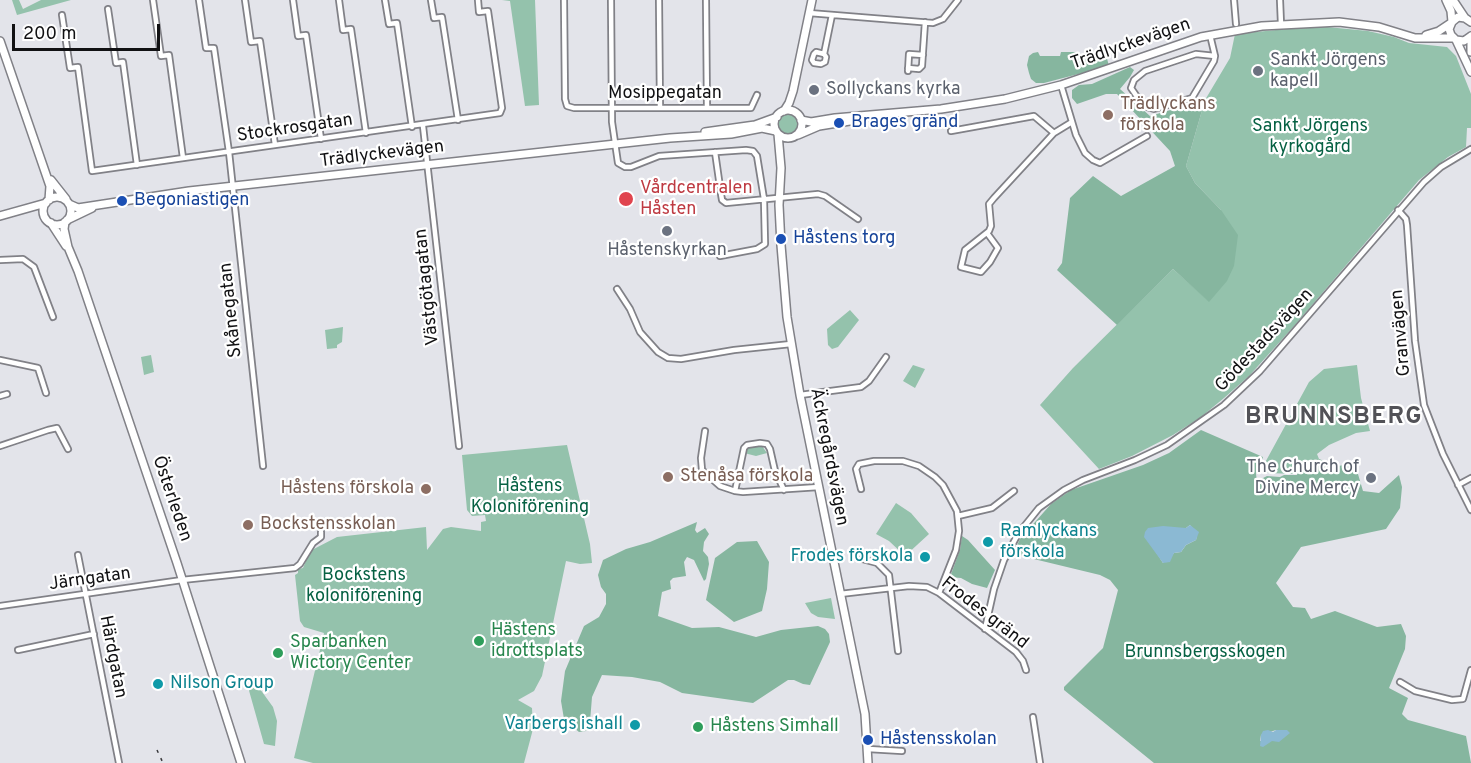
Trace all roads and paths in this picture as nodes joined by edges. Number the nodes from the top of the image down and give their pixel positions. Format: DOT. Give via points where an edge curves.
graph roads {
  1 [pos="153,0"];
  2 [pos="199,0"];
  3 [pos="245,0"];
  4 [pos="293,0"];
  5 [pos="339,0"];
  6 [pos="385,0"];
  7 [pos="431,0"];
  8 [pos="478,0"];
  9 [pos="564,0"];
  10 [pos="611,0"];
  11 [pos="659,0"];
  12 [pos="706,0"];
  13 [pos="812,0"];
  14 [pos="958,0"];
  15 [pos="1234,0"];
  16 [pos="1280,0"];
  17 [pos="1446,0"];
  18 [pos="1453,0"];
  19 [pos="108,9"];
  20 [pos="809,13"];
  21 [pos="62,15"];
  22 [pos="832,15"];
  23 [pos="1469,20"];
  24 [pos="925,22"];
  25 [pos="1451,22"];
  26 [pos="1236,24"];
  27 [pos="1281,24"];
  28 [pos="1398,32"];
  29 [pos="1210,35"];
  30 [pos="1471,38"];
  31 [pos="1455,39"];
  32 [pos="0,41"];
  33 [pos="1471,52"];
  34 [pos="824,54"];
  35 [pos="923,55"];
  36 [pos="1215,56"];
  37 [pos="1471,72"];
  38 [pos="1061,85"];
  39 [pos="793,91"];
  40 [pos="757,95"];
  41 [pos="612,108"];
  42 [pos="660,108"];
  43 [pos="707,108"];
  44 [pos="784,111"];
  45 [pos="875,116"];
  46 [pos="777,117"];
  47 [pos="800,118"];
  48 [pos="458,120"];
  49 [pos="1072,122"];
  50 [pos="423,126"];
  51 [pos="412,127"];
  52 [pos="951,131"];
  53 [pos="366,133"];
  54 [pos="777,133"];
  55 [pos="1054,133"];
  56 [pos="795,136"];
  57 [pos="1147,136"];
  58 [pos="670,138"];
  59 [pos="321,139"];
  60 [pos="614,144"];
  61 [pos="275,145"];
  62 [pos="1470,150"];
  63 [pos="229,152"];
  64 [pos="715,152"];
  65 [pos="183,158"];
  66 [pos="1100,163"];
  67 [pos="138,165"];
  68 [pos="428,165"];
  69 [pos="781,168"];
  70 [pos="1101,170"];
  71 [pos="46,172"];
  72 [pos="231,187"];
  73 [pos="779,197"];
  74 [pos="764,199"];
  75 [pos="47,202"];
  76 [pos="68,202"];
  77 [pos="97,206"];
  78 [pos="1398,210"];
  79 [pos="44,215"];
  80 [pos="0,217"];
  81 [pos="858,219"];
  82 [pos="66,221"];
  83 [pos="51,223"];
  84 [pos="987,233"];
  85 [pos="68,248"];
  86 [pos="720,256"];
  87 [pos="0,260"];
  88 [pos="617,289"];
  89 [pos="53,317"];
  90 [pos="791,344"];
  91 [pos="886,357"];
  92 [pos="0,360"];
  93 [pos="46,393"];
  94 [pos="7,394"];
  95 [pos="800,395"];
  96 [pos="0,396"];
  97 [pos="705,431"];
  98 [pos="0,446"];
  99 [pos="459,446"];
  100 [pos="68,449"];
  101 [pos="263,465"];
  102 [pos="1471,478"];
  103 [pos="1458,485"];
  104 [pos="819,487"];
  105 [pos="861,489"];
  106 [pos="784,490"];
  107 [pos="1014,490"];
  108 [pos="735,492"];
  109 [pos="1471,510"];
  110 [pos="958,516"];
  111 [pos="321,532"];
  112 [pos="78,555"];
  113 [pos="862,559"];
  114 [pos="182,580"];
  115 [pos="891,587"];
  116 [pos="939,592"];
  117 [pos="86,594"];
  118 [pos="844,594"];
  119 [pos="0,606"];
  120 [pos="985,629"];
  121 [pos="94,634"];
  122 [pos="18,650"];
  123 [pos="898,651"];
  124 [pos="1026,670"];
  125 [pos="1471,670"];
  126 [pos="1400,682"];
  127 [pos="1033,717"];
  128 [pos="868,750"];
  129 [pos="902,751"];
  130 [pos="119,763"];
  131 [pos="242,763"];
  132 [pos="868,763"];
  133 [pos="1040,763"];
  1 -- 65 [label="street" via="161,56 169,55"];
  2 -- 63 [label="street, Skånegatan" via="206,48 214,48"];
  3 -- 61 [label="street" via="251,42 260,41"];
  4 -- 59 [label="street" via="297,36 306,35"];
  5 -- 53 [label="street" via="343,30 351,29"];
  6 -- 51 [label="street" via="389,24 397,23"];
  7 -- 48 [label="street" via="434,18 442,17"];
  8 -- 48 [label="street, Stockrosgatan" via="479,12 488,10 502,108 500,113"];
  9 -- 41 [label="street, Mosippegatan" via="567,106"];
  10 -- 41 [label="street"];
  11 -- 42 [label="street"];
  12 -- 43 [label="street"];
  13 -- 20 [label="street"];
  14 -- 24 [label="street" via="943,19"];
  15 -- 26 [label="street"];
  16 -- 27 [label="street"];
  17 -- 25 [label="street"];
  18 -- 23 [label="street"];
  19 -- 67 [label="street" via="116,63 123,62"];
  20 -- 22 [label="street"];
  20 -- 39 [label="street"];
  21 -- 67 [label="street, Stockrosgatan" via="70,68 78,67 92,171"];
  22 -- 24 [label="street"];
  22 -- 34 [label="street"];
  23 -- 25 [label="street, Trädlyckevägen" via="1458,17"];
  24 -- 35 [label="street"];
  25 -- 28 [label="street, Trädlyckevägen" via="1430,34"];
  25 -- 31 [label="street" via="1450,31"];
  27 -- 28 [label="street, Trädlyckevägen" via="1340,22"];
  27 -- 29 [label="street, Trädlyckevägen"];
  28 -- 31 [label="street, Trädlyckevägen" via="1415,38"];
  29 -- 36 [label="street"];
  29 -- 38 [label="street, Trädlyckevägen"];
  30 -- 31 [label="street, Trädlyckevägen"];
  30 -- 33 [label="street"];
  31 -- 37 [label="street"];
  32 -- 71 [label="street"];
  35 -- 35 [label="street" via="909,54 908,70 920,68"];
  36 -- 36 [label="street" via="1196,92 1187,100 1154,109 1140,101 1131,88 1145,71 1196,54"];
  38 -- 45 [label="street, Trädlyckevägen" via="975,104"];
  38 -- 49 [label="street"];
  39 -- 44 [label="street"];
  39 -- 47 [label="street"];
  40 -- 43 [label="street, Mosippegatan" via="751,108"];
  41 -- 42 [label="street, Mosippegatan"];
  41 -- 60 [label="street"];
  42 -- 43 [label="street, Mosippegatan"];
  44 -- 46 [label="street"];
  44 -- 47 [label="street" via="792,111"];
  45 -- 47 [label="street, Trädlyckevägen" via="811,122"];
  45 -- 56 [label="street, Trädlyckevägen" via="819,126"];
  46 -- 54 [label="street"];
  46 -- 58 [label="street, Trädlyckevägen" via="755,125"];
  47 -- 56 [label="street" via="801,129"];
  48 -- 50 [label="street, Stockrosgatan"];
  49 -- 55 [label="street"];
  49 -- 66 [label="street" via="1085,153"];
  50 -- 51 [label="street, Stockrosgatan"];
  50 -- 68 [label="street, Västgötagatan"];
  51 -- 53 [label="street, Stockrosgatan"];
  52 -- 55 [label="street" via="1034,116"];
  53 -- 59 [label="street, Stockrosgatan"];
  54 -- 56 [label="street" via="784,138"];
  54 -- 58 [label="street, Trädlyckevägen" via="766,128"];
  54 -- 69 [label="street, Äckregårdsvägen"];
  55 -- 84 [label="street" via="989,204 991,226"];
  56 -- 69 [label="street, Äckregårdsvägen" via="785,150"];
  57 -- 66 [label="street"];
  58 -- 60 [label="street, Trädlyckevägen"];
  59 -- 61 [label="street, Stockrosgatan"];
  60 -- 64 [label="street" via="618,163 625,167 660,156"];
  60 -- 68 [label="street, Trädlyckevägen"];
  61 -- 63 [label="street, Stockrosgatan"];
  62 -- 78 [label="street, Gödestadsvägen" via="1433,175"];
  63 -- 65 [label="street, Stockrosgatan"];
  63 -- 72 [label="street, Skånegatan"];
  64 -- 74 [label="street" via="755,152"];
  64 -- 74 [label="street" via="724,202"];
  65 -- 67 [label="street, Stockrosgatan"];
  66 -- 70 [label="street"];
  68 -- 72 [label="street, Trädlyckevägen"];
  68 -- 99 [label="street, Västgötagatan"];
  69 -- 73 [label="street, Äckregårdsvägen"];
  71 -- 75 [label="street" via="50,186"];
  71 -- 76 [label="street"];
  72 -- 77 [label="street, Trädlyckevägen"];
  72 -- 101 [label="street, Skånegatan"];
  73 -- 74 [label="street"];
  73 -- 81 [label="street" via="821,195"];
  73 -- 90 [label="street, Äckregårdsvägen"];
  74 -- 86 [label="street" via="763,246"];
  75 -- 76 [label="street, Trädlyckevägen" via="57,197"];
  75 -- 79 [label="street"];
  75 -- 80 [label="street, Trädlyckevägen"];
  76 -- 77 [label="street, Trädlyckevägen" via="78,208"];
  76 -- 82 [label="street" via="71,213"];
  77 -- 82 [label="street, Trädlyckevägen"];
  78 -- 103 [label="street, Granvägen" via="1407,225 1414,335 1423,399 1437,442"];
  78 -- 120 [label="street, Gödestadsvägen" via="1260,371 1224,405 1167,445 1083,480 1039,508 1004,560"];
  79 -- 80 [label="street, Trädlyckevägen" via="33,212"];
  79 -- 83 [label="street"];
  82 -- 83 [label="street, Trädlyckevägen"];
  82 -- 85 [label="street, Österleden"];
  83 -- 85 [label="street, Österleden"];
  84 -- 84 [label="street" via="965,250 961,267 981,272 990,262 998,248"];
  85 -- 114 [label="street, Österleden"];
  87 -- 89 [label="street" via="23,259 32,264"];
  88 -- 90 [label="street" via="640,333 668,358"];
  90 -- 95 [label="street, Äckregårdsvägen"];
  91 -- 95 [label="street" via="861,387"];
  92 -- 93 [label="street" via="38,368"];
  94 -- 96 [label="street"];
  95 -- 104 [label="street, Äckregårdsvägen"];
  97 -- 108 [label="street" via="702,470 716,483"];
  98 -- 100 [label="street" via="57,428"];
  102 -- 103 [label="street"];
  103 -- 109 [label="street, Granvägen"];
  104 -- 106 [label="street"];
  104 -- 118 [label="street, Äckregårdsvägen"];
  105 -- 110 [label="street" via="856,473 859,464 903,461 935,477 950,495"];
  106 -- 108 [label="street"];
  106 -- 108 [label="street" via="769,446 760,443 744,448"];
  107 -- 110 [label="street" via="992,508"];
  110 -- 116 [label="street" via="956,550"];
  111 -- 114 [label="street, Järngatan" via="295,568"];
  112 -- 117 [label="street, Härdgatan"];
  113 -- 115 [label="street" via="883,567"];
  114 -- 117 [label="street, Järngatan"];
  114 -- 131 [label="street, Österleden"];
  115 -- 116 [label="street, Frodes gränd" via="920,586"];
  115 -- 118 [label="street, Frodes gränd"];
  115 -- 123 [label="street"];
  116 -- 120 [label="street, Frodes gränd"];
  117 -- 119 [label="street, Järngatan"];
  117 -- 121 [label="street, Härdgatan"];
  118 -- 128 [label="street, Äckregårdsvägen"];
  120 -- 124 [label="street, Frodes gränd" via="1016,652"];
  121 -- 122 [label="street"];
  121 -- 130 [label="street, Härdgatan"];
  125 -- 126 [label="street" via="1463,699 1415,691"];
  127 -- 133 [label="street"];
  128 -- 129 [label="street"];
  128 -- 132 [label="street, Äckregårdsvägen"];
}
